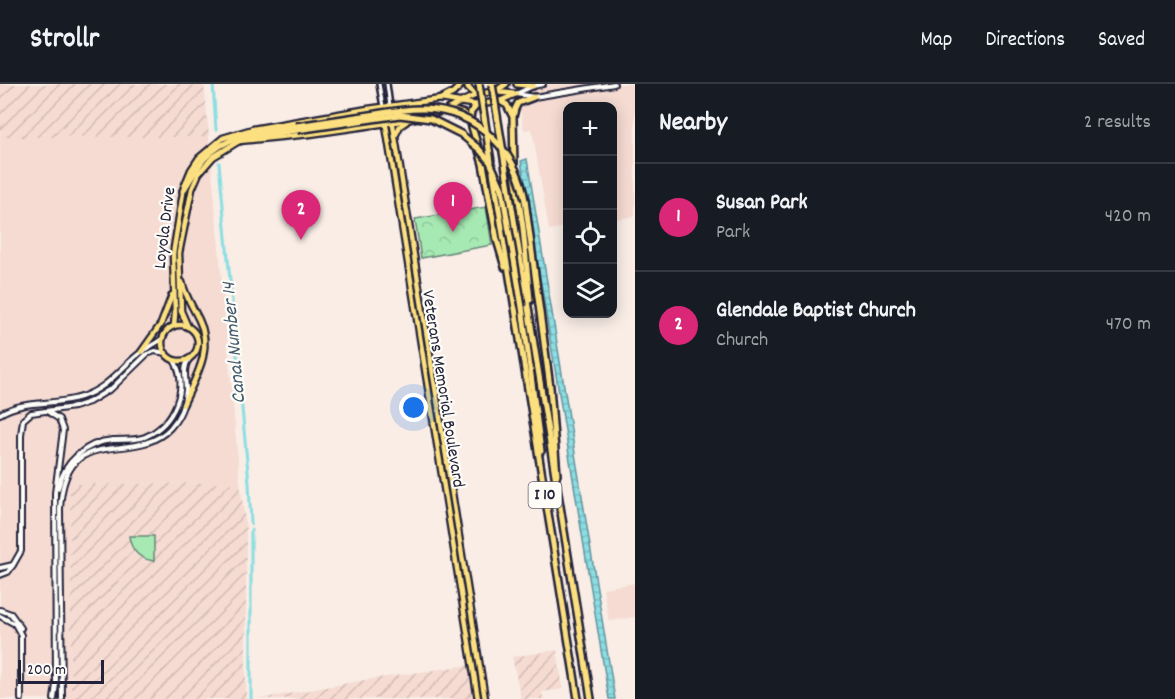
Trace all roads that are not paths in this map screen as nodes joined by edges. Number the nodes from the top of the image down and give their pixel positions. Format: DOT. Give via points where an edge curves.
graph roads {
  1 [pos="379,84"];
  2 [pos="387,84"];
  3 [pos="462,84"];
  4 [pos="468,84"];
  5 [pos="479,84"];
  6 [pos="492,84"];
  7 [pos="506,84"];
  8 [pos="517,84"];
  9 [pos="543,84"];
  10 [pos="596,84"];
  11 [pos="612,84"];
  12 [pos="532,86"];
  13 [pos="590,88"];
  14 [pos="496,91"];
  15 [pos="474,94"];
  16 [pos="516,94"];
  17 [pos="534,97"];
  18 [pos="441,99"];
  19 [pos="500,101"];
  20 [pos="460,102"];
  21 [pos="477,105"];
  22 [pos="390,106"];
  23 [pos="383,107"];
  24 [pos="449,109"];
  25 [pos="513,117"];
  26 [pos="408,120"];
  27 [pos="470,120"];
  28 [pos="392,122"];
  29 [pos="385,123"];
  30 [pos="374,125"];
  31 [pos="297,128"];
  32 [pos="387,132"];
  33 [pos="395,136"];
  34 [pos="239,141"];
  35 [pos="183,190"];
  36 [pos="396,193"];
  37 [pos="407,215"];
  38 [pos="404,241"];
  39 [pos="414,256"];
  40 [pos="179,269"];
  41 [pos="409,272"];
  42 [pos="510,282"];
  43 [pos="173,289"];
  44 [pos="420,297"];
  45 [pos="530,319"];
  46 [pos="174,326"];
  47 [pos="188,327"];
  48 [pos="163,338"];
  49 [pos="421,349"];
  50 [pos="141,351"];
  51 [pos="166,353"];
  52 [pos="190,358"];
  53 [pos="174,360"];
  54 [pos="433,375"];
  55 [pos="183,405"];
  56 [pos="43,410"];
  57 [pos="0,414"];
  58 [pos="432,417"];
  59 [pos="442,434"];
  60 [pos="436,441"];
  61 [pos="447,462"];
  62 [pos="545,495"];
  63 [pos="446,501"];
  64 [pos="558,501"];
  65 [pos="56,506"];
  66 [pos="457,527"];
  67 [pos="456,562"];
  68 [pos="13,565"];
  69 [pos="0,568"];
  70 [pos="0,575"];
  71 [pos="467,589"];
  72 [pos="0,610"];
  73 [pos="0,616"];
  74 [pos="466,624"];
  75 [pos="473,627"];
  76 [pos="468,636"];
  77 [pos="475,639"];
  78 [pos="21,646"];
  79 [pos="21,699"];
  80 [pos="54,699"];
  81 [pos="62,699"];
  82 [pos="478,699"];
  83 [pos="485,699"];
  84 [pos="578,699"];
  85 [pos="591,699"];
  1 -- 23 [label="street, Veterans Memorial Boulevard"];
  2 -- 22 [label="street, Veterans Memorial Boulevard"];
  3 -- 18 [label="highway"];
  4 -- 15 [label="highway"];
  5 -- 42 [label="highway, I 10, bridge"];
  6 -- 45 [label="highway, I 10, bridge"];
  7 -- 14 [label="highway"];
  8 -- 12 [label="highway"];
  9 -- 12 [label="main road, Loyola Drive"];
  10 -- 13 [label="main road"];
  11 -- 13 [label="main road, Loyola Drive"];
  12 -- 16 [label="main road, Loyola Drive"];
  13 -- 17 [label="main road, Loyola Drive"];
  14 -- 15 [label="main road, Loyola Drive"];
  14 -- 16 [label="main road, Loyola Drive"];
  15 -- 20 [label="main road, Loyola Drive"];
  16 -- 17 [label="main road, Loyola Drive"];
  16 -- 19 [label="main road, Loyola Drive"];
  17 -- 25 [label="highway" via="518,103"];
  18 -- 20 [label="main road, Loyola Drive"];
  18 -- 22 [label="main road, Loyola Drive"];
  19 -- 21 [label="main road, Loyola Drive"];
  19 -- 25 [label="highway"];
  20 -- 21 [label="main road, Loyola Drive"];
  20 -- 24 [label="main road, Loyola Drive"];
  21 -- 27 [label="highway"];
  22 -- 23 [label="main road, Loyola Drive"];
  22 -- 28 [label="main road, Veterans Memorial Boulevard"];
  23 -- 29 [label="main road, Veterans Memorial Boulevard"];
  23 -- 35 [label="main road, Loyola Drive" via="230,135 199,158"];
  24 -- 26 [label="main road, Loyola Drive"];
  24 -- 27 [label="highway"];
  25 -- 45 [label="highway" via="514,167 524,228"];
  26 -- 28 [label="main road, Loyola Drive"];
  26 -- 33 [label="main road"];
  27 -- 42 [label="highway"];
  28 -- 29 [label="main road, Loyola Drive"];
  28 -- 33 [label="main road, Veterans Memorial Boulevard"];
  29 -- 30 [label="main road, Loyola Drive"];
  29 -- 32 [label="main road, Veterans Memorial Boulevard"];
  30 -- 32 [label="main road"];
  30 -- 34 [label="main road, Loyola Drive"];
  31 -- 34 [label="highway"];
  31 -- 35 [label="highway" via="239,136 225,142 205,158"];
  31 -- 62 [label="highway, bridge" via="400,115 431,119 461,134 490,162 502,189 522,307"];
  31 -- 64 [label="highway, bridge" via="422,109 468,120 489,134 509,156 521,181 540,312 555,433"];
  32 -- 36 [label="main road, Veterans Memorial Boulevard"];
  33 -- 37 [label="main road, Veterans Memorial Boulevard"];
  34 -- 40 [label="main road, Loyola Drive" via="213,157 195,181 180,242"];
  35 -- 43 [label="main road, Loyola Drive" via="173,254"];
  36 -- 37 [label="main road" via="401,212"];
  36 -- 38 [label="main road, Veterans Memorial Boulevard"];
  37 -- 39 [label="main road, Veterans Memorial Boulevard"];
  38 -- 39 [label="main road" via="409,255"];
  38 -- 41 [label="main road, Veterans Memorial Boulevard"];
  39 -- 44 [label="main road, Veterans Memorial Boulevard"];
  40 -- 47 [label="main road, Loyola Drive" via="181,311"];
  40 -- 55 [label="main road" via="186,295 202,325 205,344"];
  41 -- 44 [label="main road" via="414,275"];
  41 -- 49 [label="main road, Veterans Memorial Boulevard"];
  42 -- 62 [label="highway, I 10"];
  43 -- 46 [label="main road, Loyola Drive"];
  43 -- 50 [label="main road" via="161,324"];
  44 -- 54 [label="main road, Veterans Memorial Boulevard"];
  45 -- 64 [label="highway, I 10"];
  46 -- 47 [label="main road"];
  46 -- 48 [label="main road"];
  47 -- 52 [label="main road" via="198,340 197,350"];
  48 -- 50 [label="main road"];
  48 -- 51 [label="main road"];
  49 -- 54 [label="main road" via="427,352"];
  49 -- 58 [label="main road, Veterans Memorial Boulevard"];
  50 -- 57 [label="main road" via="111,381 89,394 64,402 16,406"];
  51 -- 53 [label="main road"];
  51 -- 56 [label="main road" via="147,354 118,383 89,402"];
  52 -- 53 [label="main road"];
  52 -- 55 [label="main road"];
  53 -- 65 [label="main road" via="179,370 179,392 169,419 140,438 107,441 84,449 61,479"];
  54 -- 59 [label="main road, Veterans Memorial Boulevard"];
  55 -- 81 [label="main road" via="173,424 161,435 139,445 107,448 81,458 62,486"];
  56 -- 65 [label="main road" via="55,415 62,426"];
  56 -- 68 [label="main road" via="31,413 21,430 22,544"];
  58 -- 59 [label="main road"];
  58 -- 60 [label="main road, Veterans Memorial Boulevard"];
  59 -- 61 [label="main road, Veterans Memorial Boulevard"];
  60 -- 61 [label="main road" via="441,442"];
  60 -- 63 [label="main road, Veterans Memorial Boulevard"];
  61 -- 66 [label="main road, Veterans Memorial Boulevard"];
  62 -- 84 [label="highway, I 10"];
  63 -- 66 [label="main road" via="452,505"];
  63 -- 67 [label="main road, Veterans Memorial Boulevard"];
  64 -- 85 [label="highway, I 10"];
  65 -- 80 [label="main road"];
  66 -- 71 [label="main road, Veterans Memorial Boulevard"];
  67 -- 71 [label="main road" via="461,564"];
  67 -- 74 [label="main road, Veterans Memorial Boulevard"];
  68 -- 69 [label="main road"];
  68 -- 70 [label="main road"];
  71 -- 75 [label="main road, Veterans Memorial Boulevard"];
  72 -- 78 [label="main road" via="18,621"];
  73 -- 78 [label="main road" via="17,626"];
  74 -- 75 [label="main road"];
  74 -- 76 [label="main road, Veterans Memorial Boulevard"];
  75 -- 77 [label="main road, Veterans Memorial Boulevard"];
  76 -- 77 [label="main road"];
  76 -- 82 [label="main road, Veterans Memorial Boulevard"];
  77 -- 83 [label="main road, Veterans Memorial Boulevard"];
  78 -- 79 [label="main road"];
}
